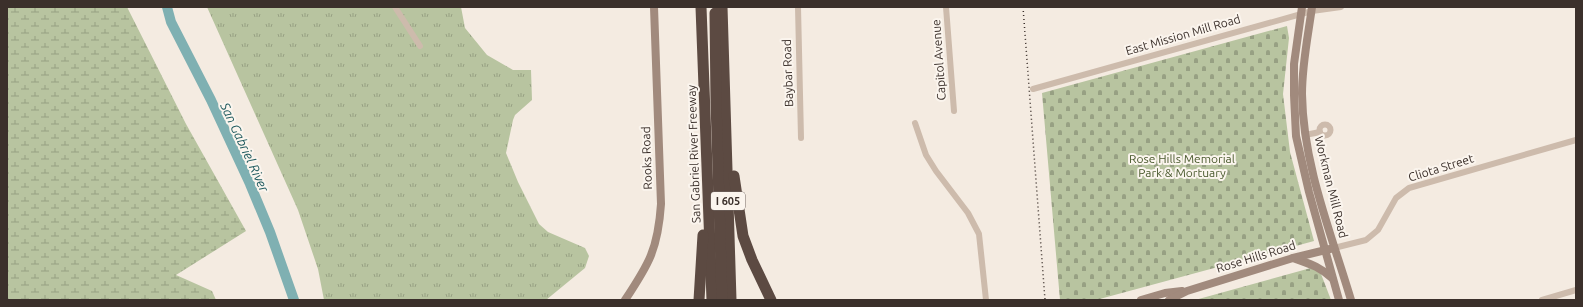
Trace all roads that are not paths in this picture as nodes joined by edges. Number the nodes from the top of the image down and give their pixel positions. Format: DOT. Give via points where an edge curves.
graph roads {
  1 [pos="395,7"];
  2 [pos="654,7"];
  3 [pos="701,7"];
  4 [pos="708,7"];
  5 [pos="715,7"];
  6 [pos="722,7"];
  7 [pos="798,7"];
  8 [pos="946,7"];
  9 [pos="1340,7"];
  10 [pos="1312,9"];
  11 [pos="1302,10"];
  12 [pos="420,46"];
  13 [pos="1033,89"];
  14 [pos="725,102"];
  15 [pos="954,111"];
  16 [pos="915,123"];
  17 [pos="1317,132"];
  18 [pos="1305,134"];
  19 [pos="1296,136"];
  20 [pos="801,138"];
  21 [pos="1576,140"];
  22 [pos="707,166"];
  23 [pos="1316,184"];
  24 [pos="1334,248"];
  25 [pos="1325,250"];
  26 [pos="1293,258"];
  27 [pos="711,263"];
  28 [pos="1334,280"];
  29 [pos="1576,290"];
  30 [pos="1187,291"];
  31 [pos="625,300"];
  32 [pos="699,300"];
  33 [pos="712,300"];
  34 [pos="722,300"];
  35 [pos="731,300"];
  36 [pos="771,300"];
  37 [pos="986,300"];
  38 [pos="1141,300"];
  39 [pos="1169,300"];
  40 [pos="1339,300"];
  41 [pos="1351,300"];
  42 [pos="1542,300"];
  1 -- 12 [label="street"];
  2 -- 31 [label="main road, Rooks Road" via="659,228 654,251 644,272"];
  3 -- 22 [label="highway, San Gabriel River Freeway / I 605"];
  4 -- 27 [label="highway" via="717,248"];
  5 -- 34 [label="highway"];
  6 -- 14 [label="highway, I 605"];
  7 -- 20 [label="street, Baybar Road"];
  8 -- 15 [label="street, Capitol Avenue"];
  9 -- 10 [label="street, East Mission Mill Road"];
  10 -- 11 [label="street, East Mission Mill Road"];
  10 -- 18 [label="main road, Workman Mill Road" via="1303,64"];
  11 -- 13 [label="street, East Mission Mill Road"];
  11 -- 19 [label="main road, Workman Mill Road" via="1294,64"];
  14 -- 35 [label="highway, I 605"];
  14 -- 36 [label="highway" via="743,236"];
  16 -- 37 [label="street" via="926,155 968,213 979,234"];
  17 -- 18 [label="street"];
  18 -- 23 [label="main road, Workman Mill Road"];
  19 -- 23 [label="main road" via="1300,142 1308,178 1311,183"];
  19 -- 25 [label="main road, Workman Mill Road"];
  21 -- 24 [label="street, Cliota Street" via="1408,188 1396,198 1378,230 1366,240"];
  22 -- 27 [label="highway, San Gabriel River Freeway / I 605"];
  22 -- 32 [label="highway"];
  23 -- 24 [label="main road, Workman Mill Road"];
  24 -- 25 [label="main road, Rose Hills Road"];
  24 -- 41 [label="main road, Workman Mill Road"];
  25 -- 26 [label="main road, Rose Hills Road"];
  25 -- 28 [label="main road, Workman Mill Road"];
  26 -- 28 [label="main road" via="1316,265"];
  26 -- 30 [label="main road, Rose Hills Road"];
  27 -- 33 [label="highway, San Gabriel River Freeway / I 605"];
  28 -- 40 [label="main road, Workman Mill Road"];
  29 -- 42 [label="street"];
  30 -- 38 [label="main road, Rose Hills Road" via="1165,293"];
  30 -- 39 [label="main road, Rose Hills Road"];
}
